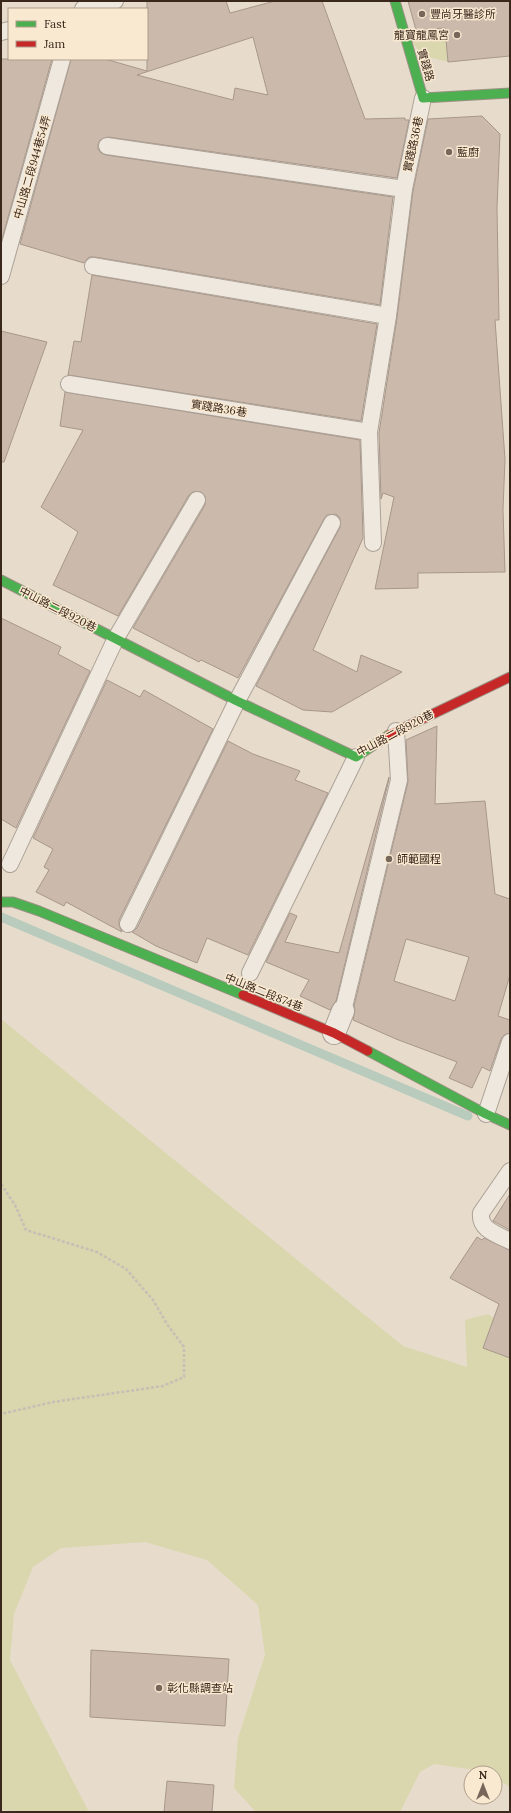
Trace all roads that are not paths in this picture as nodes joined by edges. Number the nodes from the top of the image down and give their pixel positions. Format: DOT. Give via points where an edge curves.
graph roads {
  1 [pos="115,1"];
  2 [pos="395,1"];
  3 [pos="87,8"];
  4 [pos="62,60"];
  5 [pos="510,93"];
  6 [pos="422,98"];
  7 [pos="107,146"];
  8 [pos="404,189"];
  9 [pos="93,266"];
  10 [pos="1,276"];
  11 [pos="388,316"];
  12 [pos="69,384"];
  13 [pos="369,432"];
  14 [pos="197,500"];
  15 [pos="332,523"];
  16 [pos="373,543"];
  17 [pos="1,580"];
  18 [pos="116,638"];
  19 [pos="510,677"];
  20 [pos="237,701"];
  21 [pos="396,731"];
  22 [pos="356,757"];
  23 [pos="10,864"];
  24 [pos="1,902"];
  25 [pos="128,924"];
  26 [pos="250,973"];
  27 [pos="343,1011"];
  28 [pos="334,1034"];
  29 [pos="510,1042"];
  30 [pos="486,1114"];
  31 [pos="510,1125"];
  32 [pos="510,1171"];
  33 [pos="510,1241"];
  1 -- 3 [label="lane"];
  2 -- 6 [label="street, 實踐路"];
  4 -- 10 [label="lane, 中山路二段944巷54弄"];
  5 -- 6 [label="street, 實踐路"];
  6 -- 8 [label="lane, 實踐路36巷"];
  7 -- 8 [label="lane"];
  8 -- 11 [label="lane, 實踐路36巷"];
  9 -- 11 [label="lane"];
  11 -- 13 [label="lane, 實踐路36巷"];
  12 -- 13 [label="lane, 實踐路36巷"];
  13 -- 16 [label="lane, 實踐路36巷"];
  14 -- 18 [label="lane"];
  15 -- 20 [label="lane"];
  17 -- 18 [label="street, 中山路二段920巷"];
  18 -- 20 [label="street, 中山路二段920巷"];
  18 -- 23 [label="lane"];
  19 -- 21 [label="street, 中山路二段920巷"];
  20 -- 22 [label="street, 中山路二段920巷"];
  20 -- 25 [label="lane"];
  21 -- 22 [label="street, 中山路二段920巷"];
  21 -- 27 [label="lane" via="399,780"];
  22 -- 26 [label="lane"];
  24 -- 28 [label="street, 中山路二段874巷" via="13,902 39,912"];
  27 -- 28 [label="street"];
  28 -- 30 [label="street, 中山路二段874巷"];
  29 -- 30 [label="lane"];
  30 -- 31 [label="street, 中山路二段874巷"];
  32 -- 33 [label="lane" via="480,1213 484,1228"];
}
